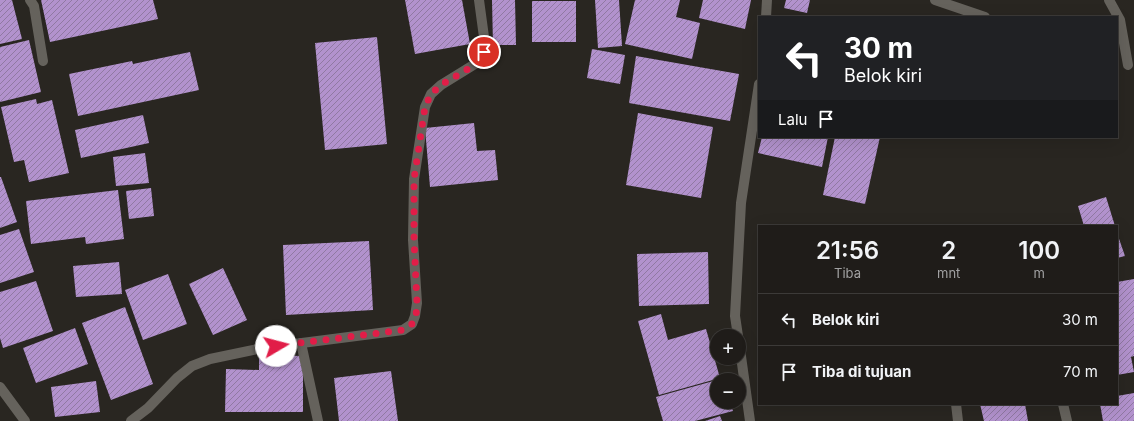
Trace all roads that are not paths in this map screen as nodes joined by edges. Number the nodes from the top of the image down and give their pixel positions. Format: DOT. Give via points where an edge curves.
graph roads {
  1 [pos="30,0"];
  2 [pos="479,0"];
  3 [pos="767,0"];
  4 [pos="935,0"];
  5 [pos="1109,0"];
  6 [pos="766,16"];
  7 [pos="982,16"];
  8 [pos="1118,16"];
  9 [pos="1118,16"];
  10 [pos="43,61"];
  11 [pos="1118,62"];
  12 [pos="1131,66"];
  13 [pos="758,91"];
  14 [pos="737,329"];
  15 [pos="301,343"];
  16 [pos="742,365"];
  17 [pos="0,387"];
  18 [pos="956,405"];
  19 [pos="1063,405"];
  20 [pos="25,421"];
  21 [pos="131,421"];
  22 [pos="318,421"];
  23 [pos="750,421"];
  24 [pos="958,421"];
  25 [pos="1067,421"];
  1 -- 10 [label="street" via="34,6"];
  2 -- 15 [label="street" via="484,52 476,64 431,94 425,107 414,179 417,303 416,316 412,324 403,330"];
  3 -- 6 [label="street"];
  4 -- 7 [label="street"];
  5 -- 9 [label="street"];
  8 -- 12 [label="street"];
  11 -- 12 [label="street"];
  13 -- 14 [label="street" via="741,203 735,316"];
  15 -- 21 [label="street" via="218,357 192,366"];
  15 -- 22 [label="street"];
  16 -- 23 [label="street"];
  17 -- 20 [label="street"];
  18 -- 24 [label="street"];
  19 -- 25 [label="street"];
}
